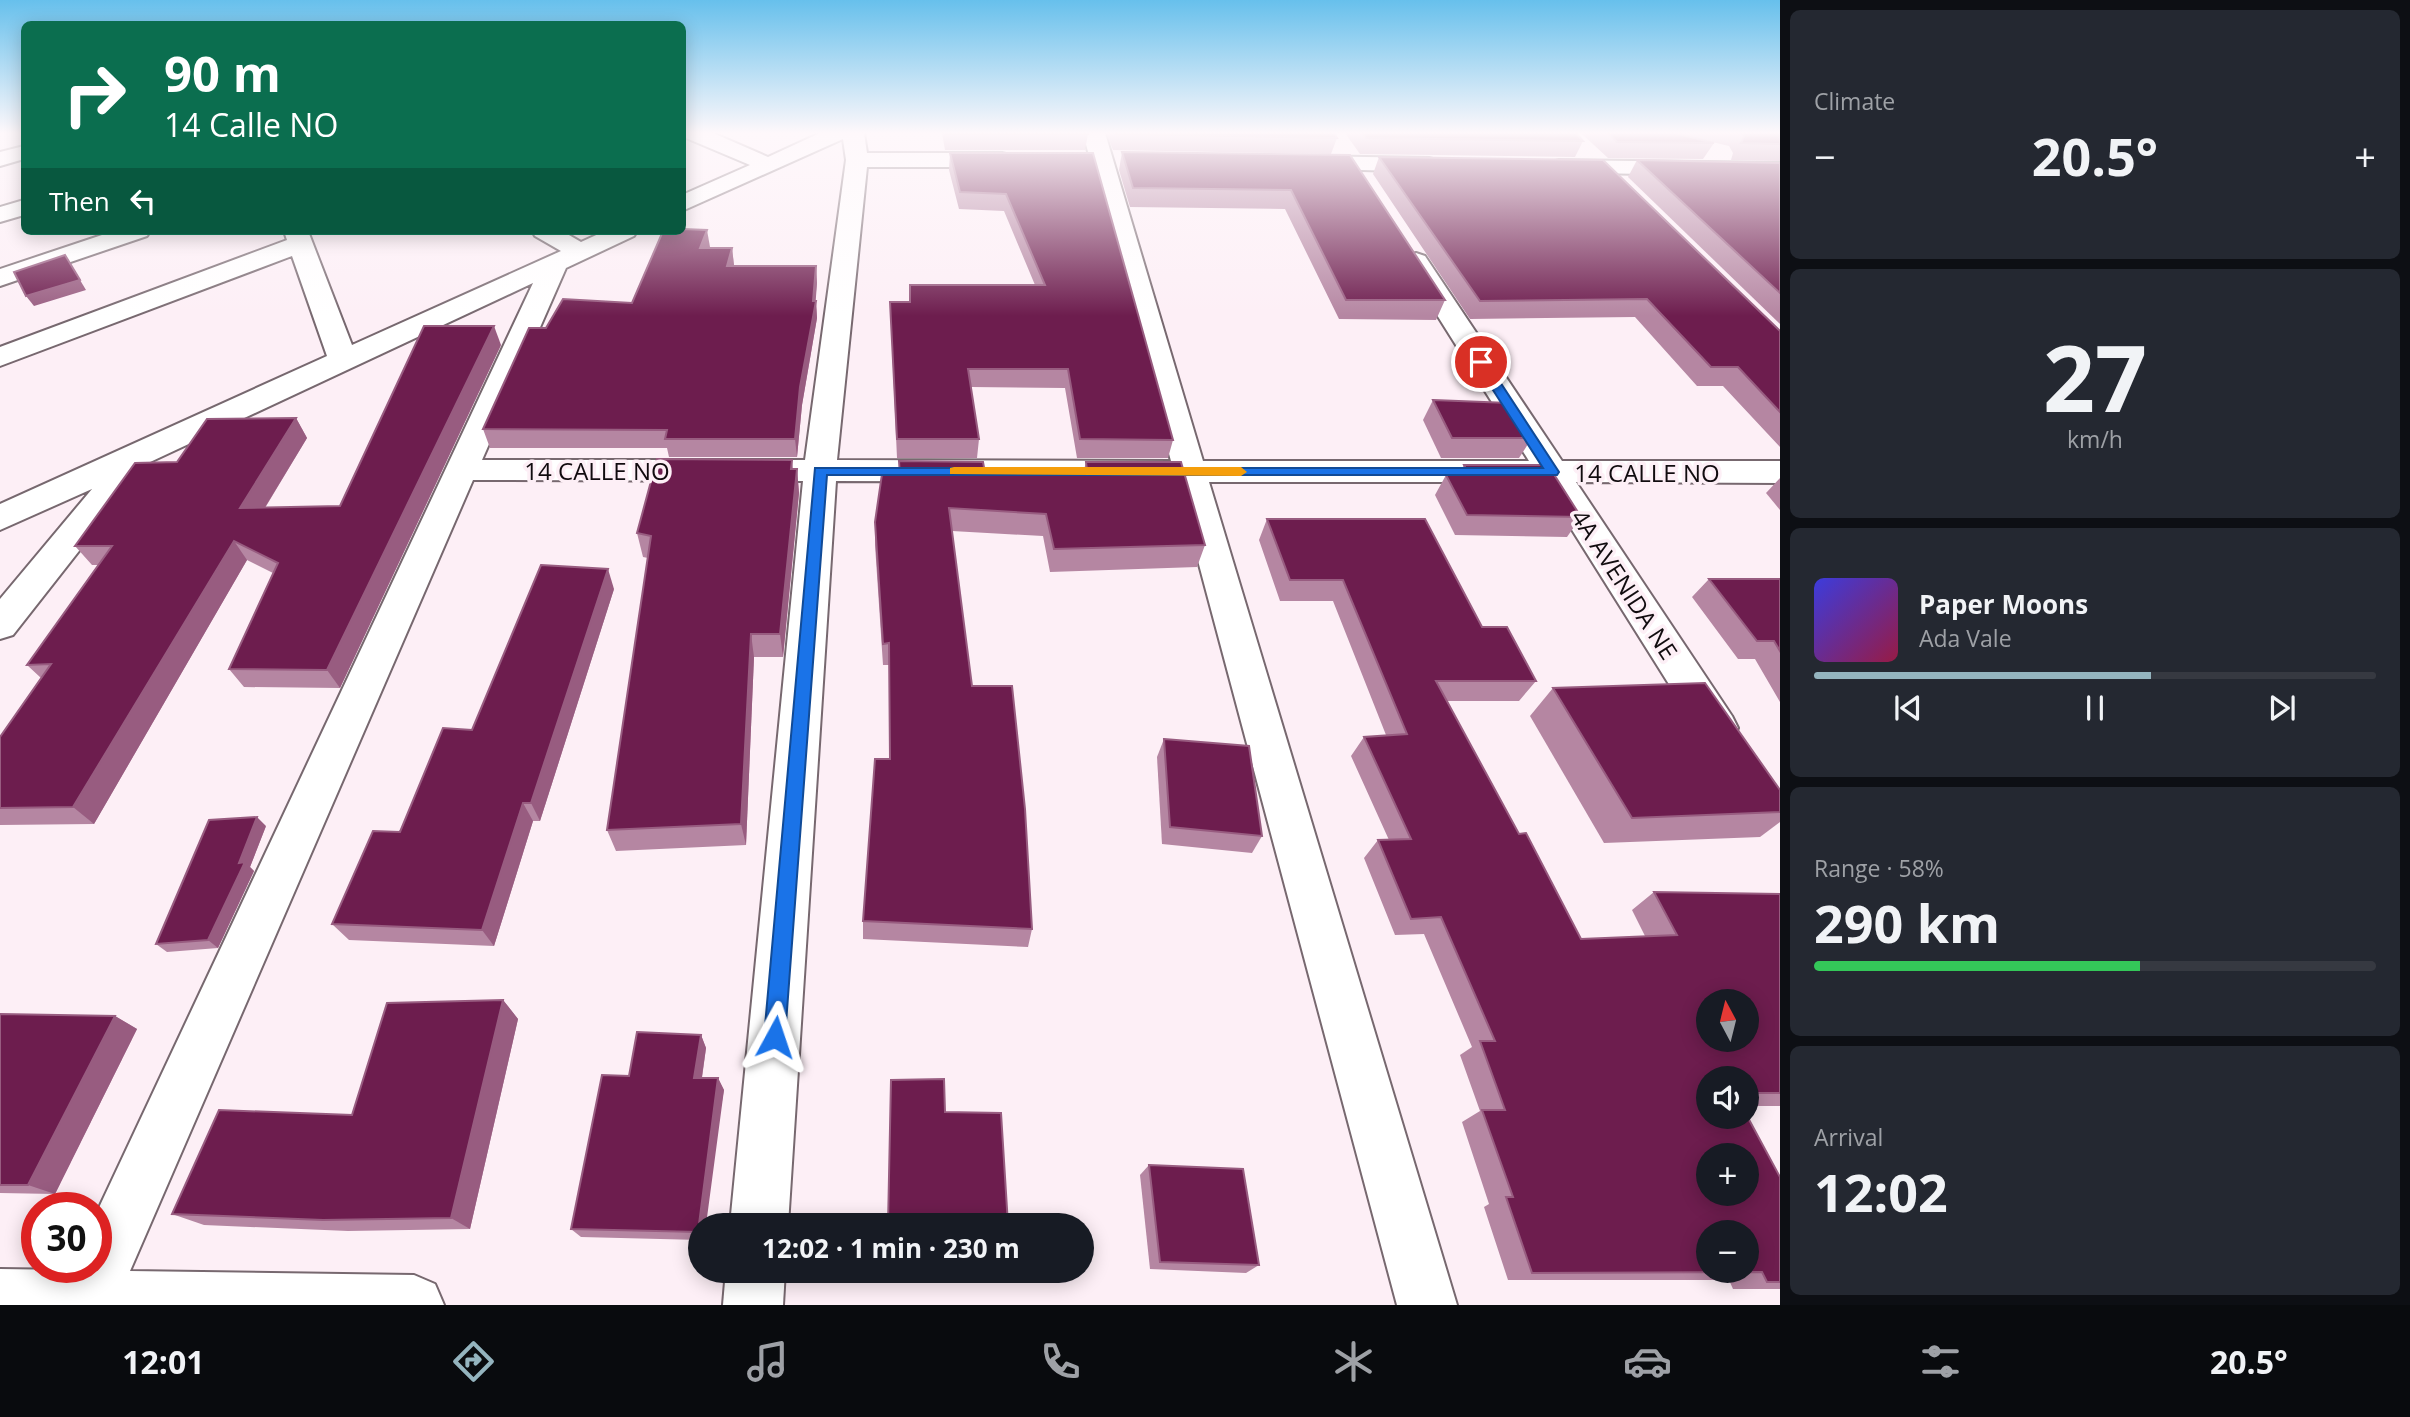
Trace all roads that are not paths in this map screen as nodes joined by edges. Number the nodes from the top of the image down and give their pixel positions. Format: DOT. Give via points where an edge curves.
graph roads {
  1 [pos="705,194"];
  2 [pos="844,194"];
  3 [pos="1112,194"];
  4 [pos="1371,194"];
  5 [pos="1374,198"];
  6 [pos="686,202"];
  7 [pos="21,208"];
  8 [pos="0,215"];
  9 [pos="1397,232"];
  10 [pos="126,235"];
  11 [pos="611,235"];
  12 [pos="298,238"];
  13 [pos="560,249"];
  14 [pos="0,278"];
  15 [pos="0,357"];
  16 [pos="343,360"];
  17 [pos="138,454"];
  18 [pos="464,470"];
  19 [pos="820,471"];
  20 [pos="1191,471"];
  21 [pos="1552,472"];
  22 [pos="1780,472"];
  23 [pos="0,518"];
  24 [pos="0,625"];
  25 [pos="1734,753"];
  26 [pos="760,1213"];
  27 [pos="755,1283"];
  28 [pos="0,1299"];
  29 [pos="86,1303"];
  30 [pos="414,1305"];
  31 [pos="753,1305"];
  32 [pos="1427,1305"];
  1 -- 6 [label="street"];
  2 -- 19 [label="street"];
  3 -- 20 [label="street"];
  4 -- 5 [label="street"];
  7 -- 8 [label="street"];
  9 -- 21 [label="street, 4A AVENIDA NE"];
  10 -- 14 [label="street"];
  11 -- 13 [label="street"];
  12 -- 15 [label="street"];
  12 -- 16 [label="street"];
  13 -- 16 [label="street"];
  13 -- 18 [label="street"];
  16 -- 17 [label="street"];
  17 -- 23 [label="street"];
  17 -- 24 [label="street"];
  18 -- 19 [label="street, 14 CALLE NO"];
  18 -- 29 [label="street"];
  19 -- 20 [label="street, 14 CALLE NO"];
  19 -- 26 [label="street"];
  20 -- 21 [label="street, 14 CALLE NO"];
  20 -- 32 [label="street"];
  21 -- 22 [label="street, 14 CALLE NO"];
  21 -- 25 [label="street, 4A AVENIDA NE"];
  27 -- 31 [label="street"];
  28 -- 29 [label="street"];
  29 -- 30 [label="street"];
}
